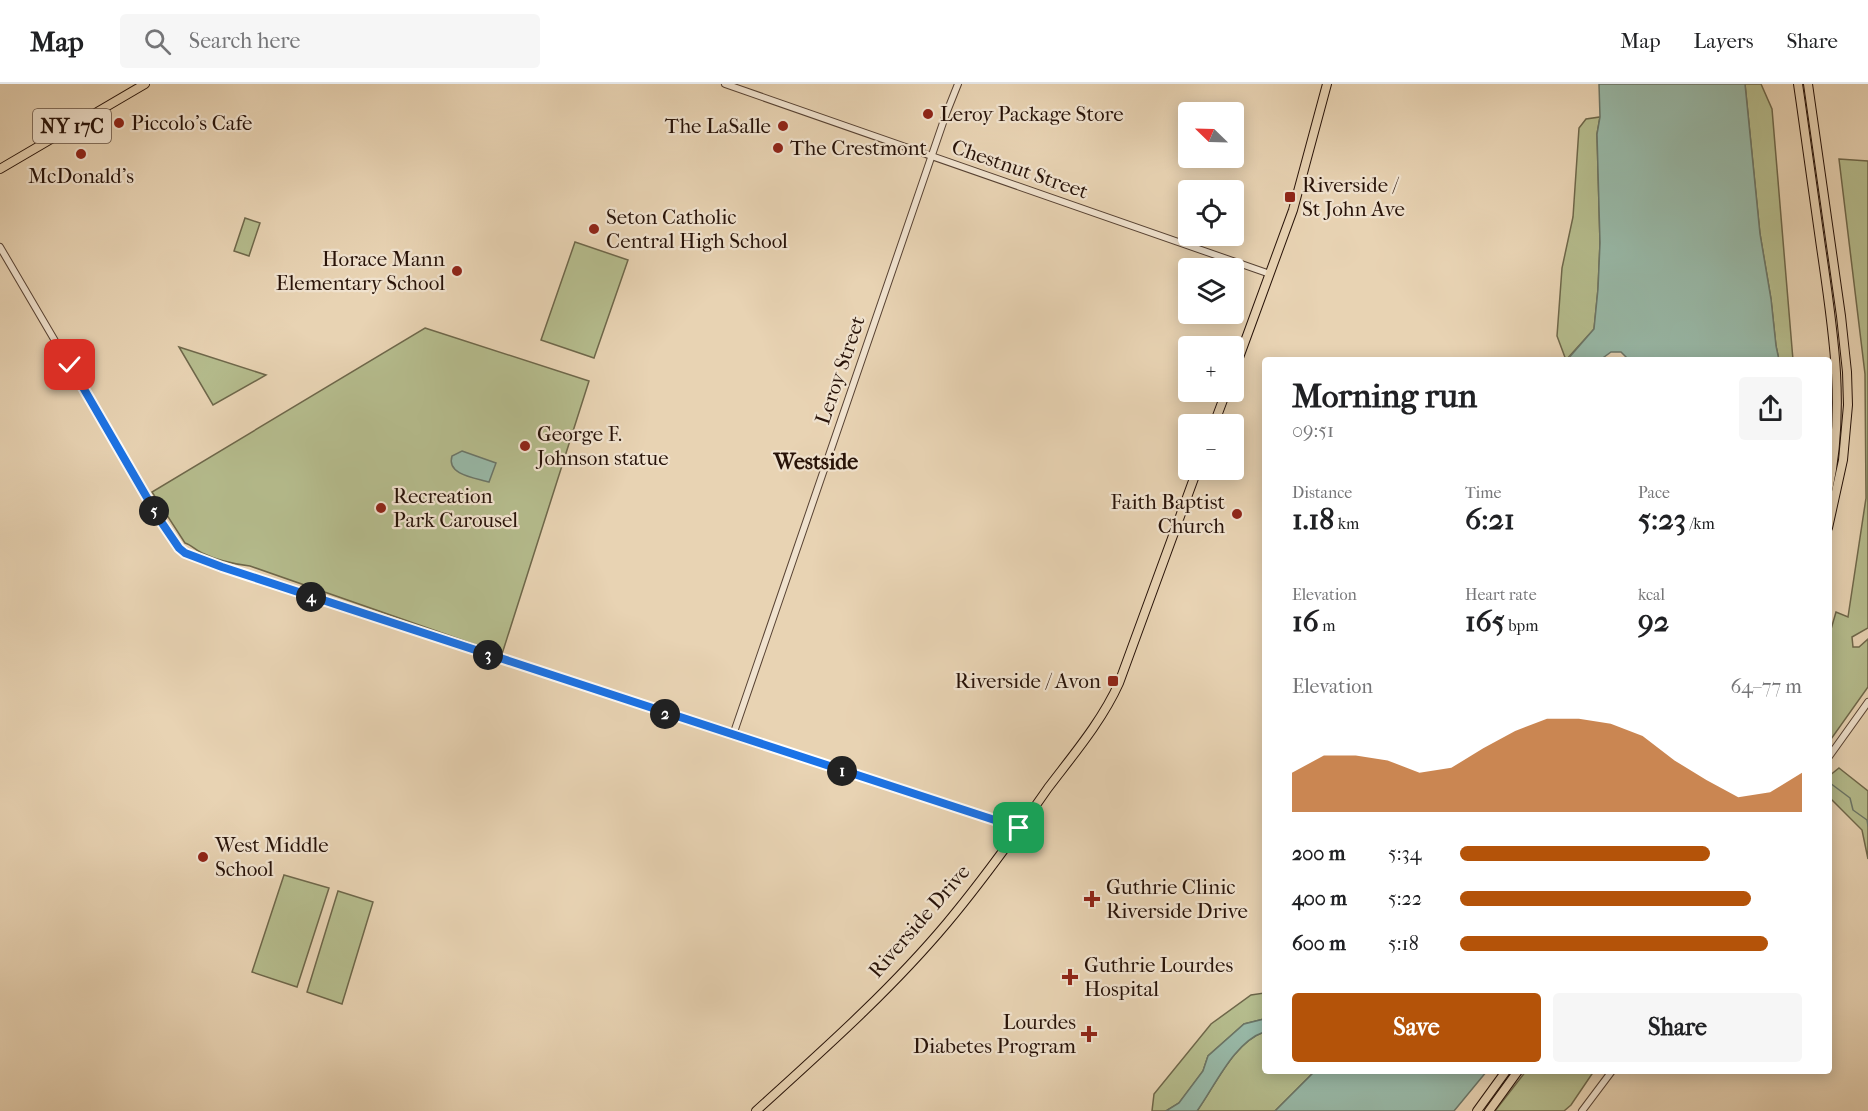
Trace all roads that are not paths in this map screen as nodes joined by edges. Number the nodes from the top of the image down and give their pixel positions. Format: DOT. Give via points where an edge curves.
graph roads {
  1 [pos="145,84"];
  2 [pos="725,84"];
  3 [pos="958,84"];
  4 [pos="1327,84"];
  5 [pos="1798,84"];
  6 [pos="1808,84"];
  7 [pos="932,156"];
  8 [pos="0,169"];
  9 [pos="0,247"];
  10 [pos="1270,274"];
  11 [pos="1244,344"];
  12 [pos="1832,464"];
  13 [pos="1193,480"];
  14 [pos="1832,512"];
  15 [pos="1868,702"];
  16 [pos="733,735"];
  17 [pos="1832,752"];
  18 [pos="1019,828"];
  19 [pos="1504,1074"];
  20 [pos="1516,1074"];
  21 [pos="1610,1074"];
  22 [pos="756,1111"];
  23 [pos="1477,1111"];
  24 [pos="1489,1111"];
  25 [pos="1582,1111"];
  1 -- 8 [label="main road, NY 17C"];
  2 -- 7 [label="street, Chestnut Street"];
  3 -- 7 [label="street, Leroy Street"];
  4 -- 10 [label="main road" via="1293,210"];
  5 -- 12 [label="main road" via="1838,382"];
  6 -- 14 [label="main road" via="1847,372 1846,437"];
  7 -- 10 [label="street, Chestnut Street"];
  7 -- 16 [label="street, Leroy Street"];
  9 -- 16 [label="street" via="160,520 185,553"];
  10 -- 11 [label="main road"];
  13 -- 18 [label="main road, Riverside Drive" via="1116,690"];
  15 -- 17 [label="street"];
  16 -- 18 [label="street"];
  18 -- 22 [label="main road, Riverside Drive" via="946,924 907,966"];
  19 -- 23 [label="main road"];
  20 -- 24 [label="main road"];
  21 -- 25 [label="street"];
}
